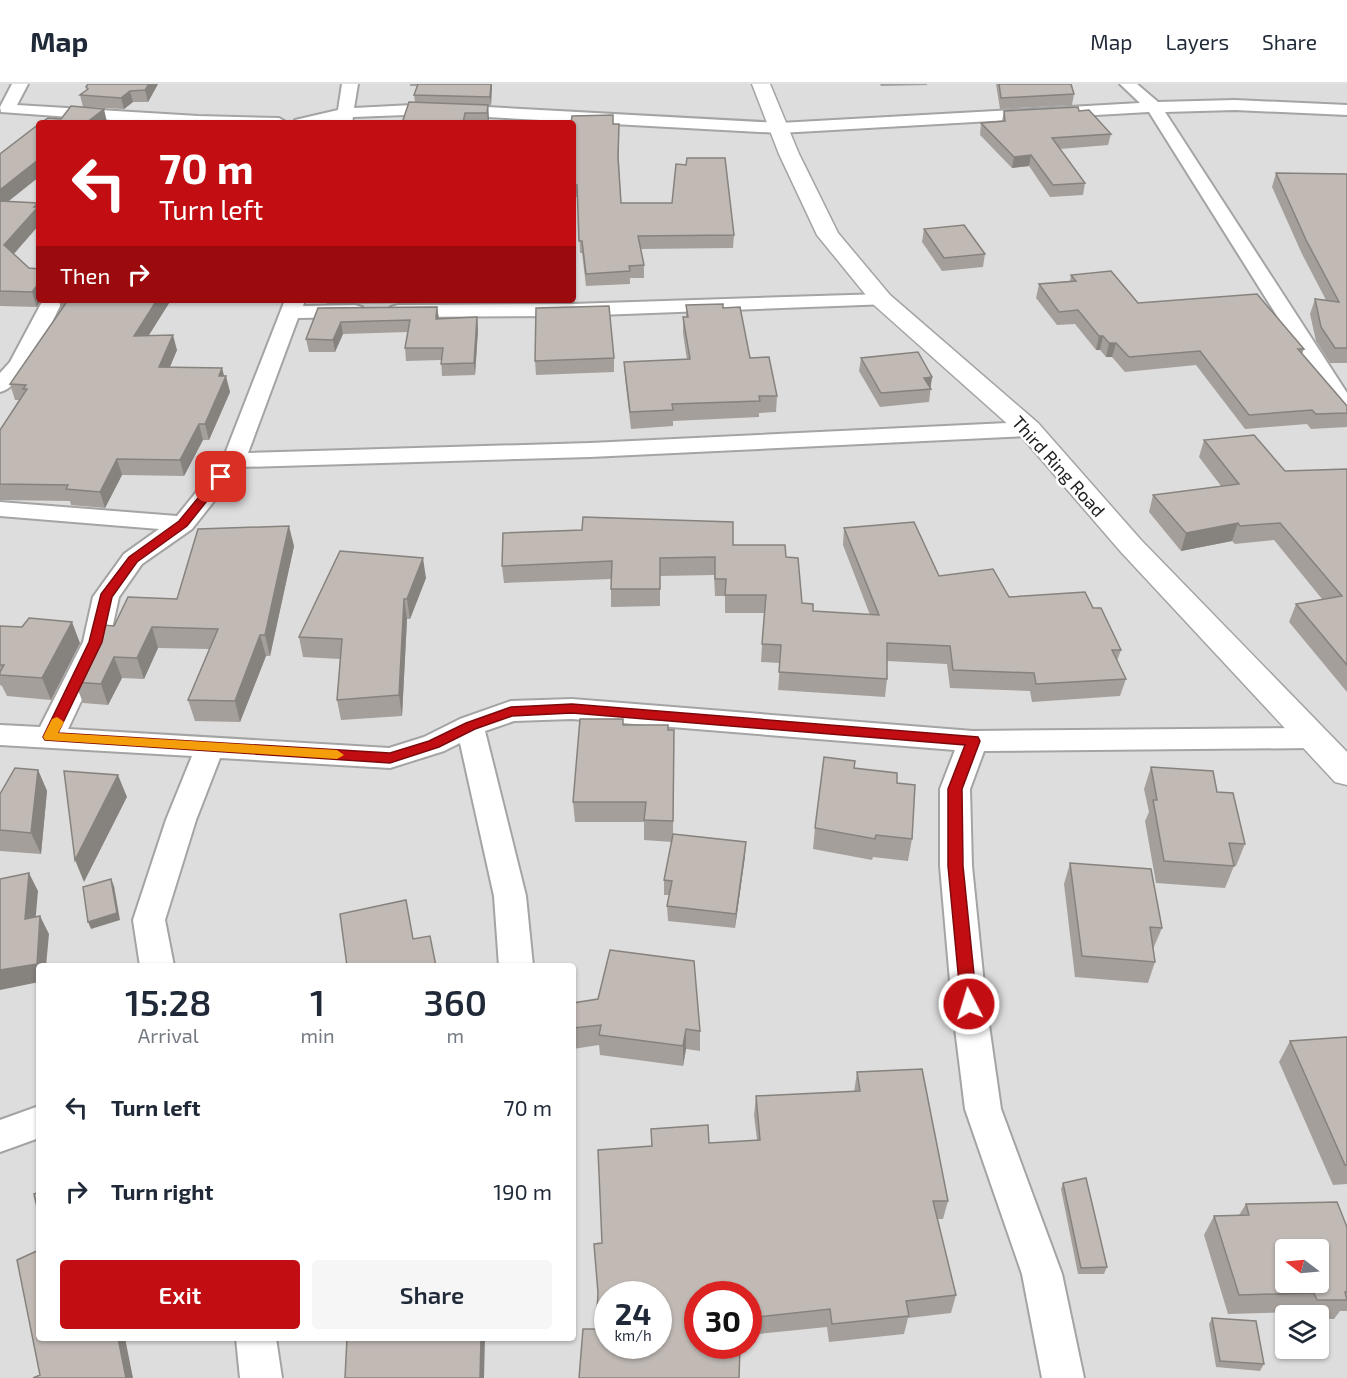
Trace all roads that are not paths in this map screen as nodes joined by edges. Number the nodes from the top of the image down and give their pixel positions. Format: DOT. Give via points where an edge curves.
graph roads {
  1 [pos="20,84"];
  2 [pos="350,84"];
  3 [pos="761,84"];
  4 [pos="1128,84"];
  5 [pos="1154,106"];
  6 [pos="1341,110"];
  7 [pos="4,112"];
  8 [pos="345,118"];
  9 [pos="133,120"];
  10 [pos="327,120"];
  11 [pos="1347,126"];
  12 [pos="780,128"];
  13 [pos="882,300"];
  14 [pos="51,303"];
  15 [pos="294,306"];
  16 [pos="0,386"];
  17 [pos="1347,410"];
  18 [pos="1029,429"];
  19 [pos="234,460"];
  20 [pos="0,509"];
  21 [pos="183,524"];
  22 [pos="470,726"];
  23 [pos="0,735"];
  24 [pos="50,737"];
  25 [pos="1312,738"];
  26 [pos="973,741"];
  27 [pos="210,747"];
  28 [pos="1347,773"];
  29 [pos="157,963"];
  30 [pos="516,963"];
  31 [pos="36,1123"];
  32 [pos="0,1136"];
  33 [pos="256,1341"];
  34 [pos="261,1378"];
  35 [pos="1063,1378"];
  1 -- 7 [label="street"];
  2 -- 8 [label="street"];
  3 -- 12 [label="street, Third Ring Road"];
  4 -- 5 [label="street"];
  5 -- 6 [label="street"];
  5 -- 12 [label="street"];
  5 -- 17 [label="street"];
  6 -- 11 [label="street"];
  7 -- 9 [label="street"];
  8 -- 10 [label="street"];
  8 -- 12 [label="street" via="461,110"];
  12 -- 13 [label="street, Third Ring Road" via="828,235"];
  13 -- 15 [label="street" via="572,310"];
  13 -- 18 [label="street, Third Ring Road"];
  14 -- 16 [label="street" via="19,364"];
  15 -- 19 [label="street"];
  18 -- 19 [label="street" via="590,450"];
  18 -- 25 [label="street, Third Ring Road" via="1131,546"];
  19 -- 21 [label="street"];
  20 -- 21 [label="street"];
  21 -- 24 [label="street" via="133,559 106,597 96,642"];
  22 -- 26 [label="street" via="511,711 572,709"];
  22 -- 27 [label="street" via="434,744 390,758"];
  22 -- 30 [label="street" via="510,896"];
  23 -- 24 [label="street"];
  24 -- 27 [label="street"];
  25 -- 26 [label="street"];
  25 -- 28 [label="street, Third Ring Road"];
  26 -- 35 [label="street" via="955,789 956,866 983,1109 1042,1274"];
  27 -- 29 [label="street" via="149,920"];
  31 -- 32 [label="street"];
  33 -- 34 [label="street"];
}
